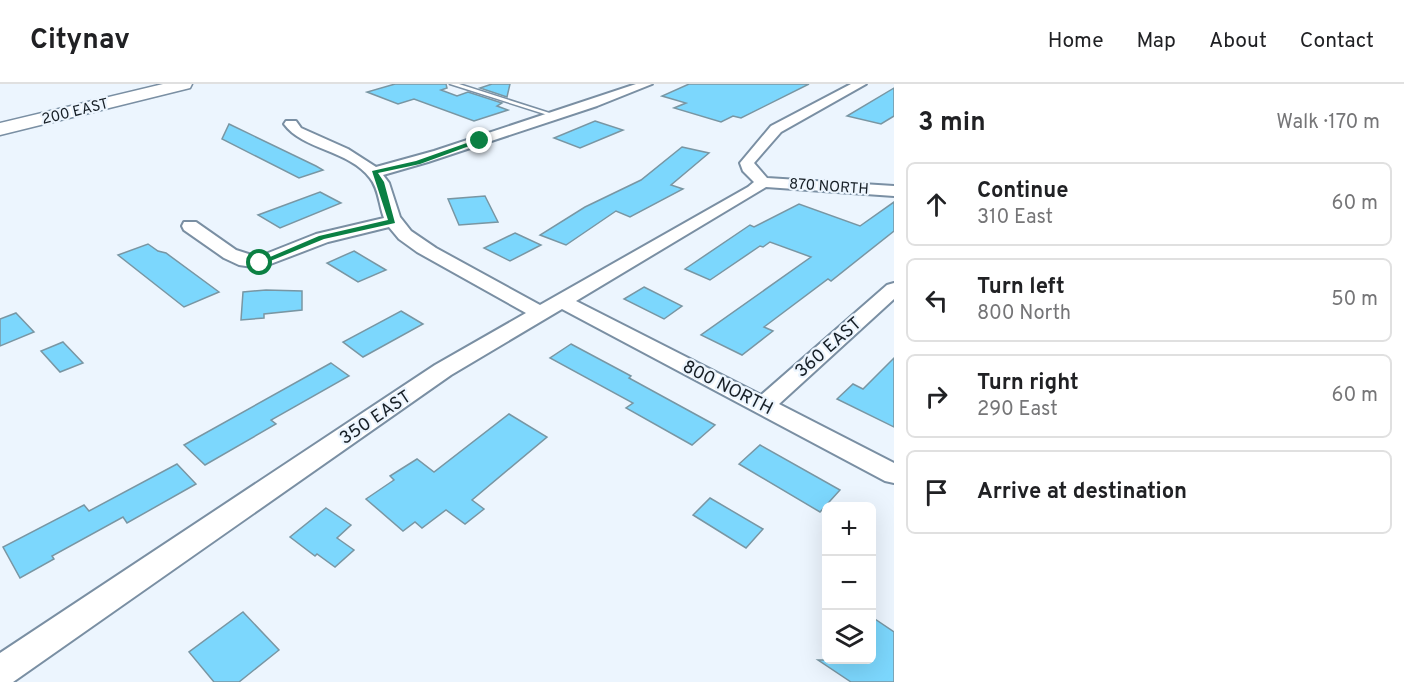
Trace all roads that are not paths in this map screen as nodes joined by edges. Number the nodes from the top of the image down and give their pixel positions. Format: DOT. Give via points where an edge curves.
graph roads {
  1 [pos="184,84"];
  2 [pos="453,84"];
  3 [pos="646,84"];
  4 [pos="860,84"];
  5 [pos="556,116"];
  6 [pos="291,124"];
  7 [pos="0,129"];
  8 [pos="375,172"];
  9 [pos="763,182"];
  10 [pos="894,191"];
  11 [pos="392,221"];
  12 [pos="190,226"];
  13 [pos="893,292"];
  14 [pos="561,301"];
  15 [pos="540,313"];
  16 [pos="763,406"];
  17 [pos="894,474"];
  18 [pos="0,672"];
  1 -- 7 [label="street, 200 EAST"];
  2 -- 5 [label="lane"];
  3 -- 5 [label="street"];
  4 -- 9 [label="street" via="773,132 747,163"];
  5 -- 8 [label="street" via="418,162"];
  6 -- 8 [label="street" via="297,131"];
  8 -- 11 [label="street"];
  9 -- 10 [label="street, 870 NORTH"];
  9 -- 14 [label="street, 350 EAST"];
  11 -- 12 [label="street" via="321,238 260,263 230,254"];
  11 -- 15 [label="street" via="424,248"];
  13 -- 16 [label="street, 360 EAST"];
  14 -- 15 [label="street, 350 EAST"];
  14 -- 16 [label="street, 800 NORTH"];
  15 -- 18 [label="street, 350 EAST" via="443,370"];
  16 -- 17 [label="street, 800 NORTH"];
}
